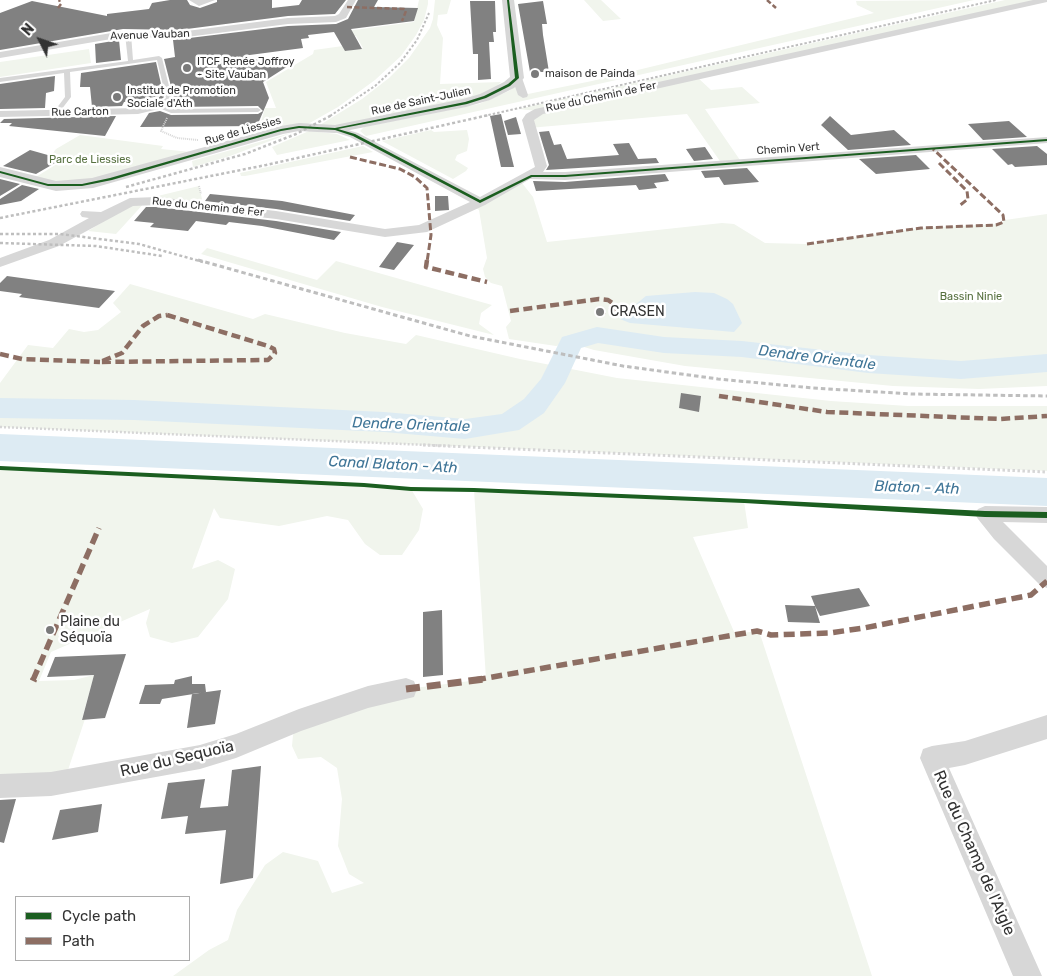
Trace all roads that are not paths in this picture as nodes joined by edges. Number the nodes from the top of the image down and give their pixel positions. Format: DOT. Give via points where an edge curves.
graph roads {
  1 [pos="193,0"];
  2 [pos="211,0"];
  3 [pos="352,0"];
  4 [pos="508,0"];
  5 [pos="1045,0"];
  6 [pos="128,34"];
  7 [pos="0,55"];
  8 [pos="131,62"];
  9 [pos="67,70"];
  10 [pos="517,78"];
  11 [pos="0,80"];
  12 [pos="523,95"];
  13 [pos="159,106"];
  14 [pos="258,110"];
  15 [pos="56,113"];
  16 [pos="0,114"];
  17 [pos="335,129"];
  18 [pos="1047,140"];
  19 [pos="0,172"];
  20 [pos="531,176"];
  21 [pos="480,202"];
  22 [pos="87,214"];
  23 [pos="103,216"];
  24 [pos="0,263"];
  25 [pos="1047,515"];
  26 [pos="1047,579"];
  27 [pos="406,689"];
  28 [pos="1047,726"];
  29 [pos="0,786"];
  30 [pos="1028,976"];
  1 -- 2 [label="street" via="199,3"];
  3 -- 6 [label="street, Avenue Vauban" via="343,16 331,20 288,21 179,35"];
  4 -- 10 [label="street"];
  5 -- 20 [label="street, Rue du Chemin de Fer" via="539,111 528,120 541,166"];
  6 -- 7 [label="street, Avenue Vauban"];
  6 -- 8 [label="lane"];
  8 -- 9 [label="lane"];
  8 -- 13 [label="lane" via="159,58 169,98"];
  9 -- 11 [label="lane"];
  9 -- 15 [label="lane" via="68,97"];
  10 -- 12 [label="street"];
  10 -- 17 [label="street, Rue de Saint-Julien" via="499,90 466,104"];
  13 -- 14 [label="lane" via="172,111"];
  13 -- 15 [label="street, Rue Carton" via="138,111"];
  15 -- 16 [label="street, Rue Carton"];
  17 -- 19 [label="street, Rue de Liessies" via="299,127 281,130 112,180 82,185 48,185"];
  17 -- 21 [label="street, Rue de Liessies" via="354,135"];
  18 -- 20 [label="street, Chemin Vert" via="561,177"];
  20 -- 21 [label="street, Rue du Chemin de Fer"];
  21 -- 23 [label="street, Rue du Chemin de Fer" via="430,227 392,233 157,201 130,202"];
  22 -- 23 [label="street"];
  23 -- 24 [label="street" via="54,243"];
  25 -- 26 [label="street" via="985,514"];
  27 -- 29 [label="street, Rue du Sequoïa" via="368,697 200,757 50,784"];
  28 -- 30 [label="street, Rue du Champ de l'Aigle" via="965,753 932,758"];
}
